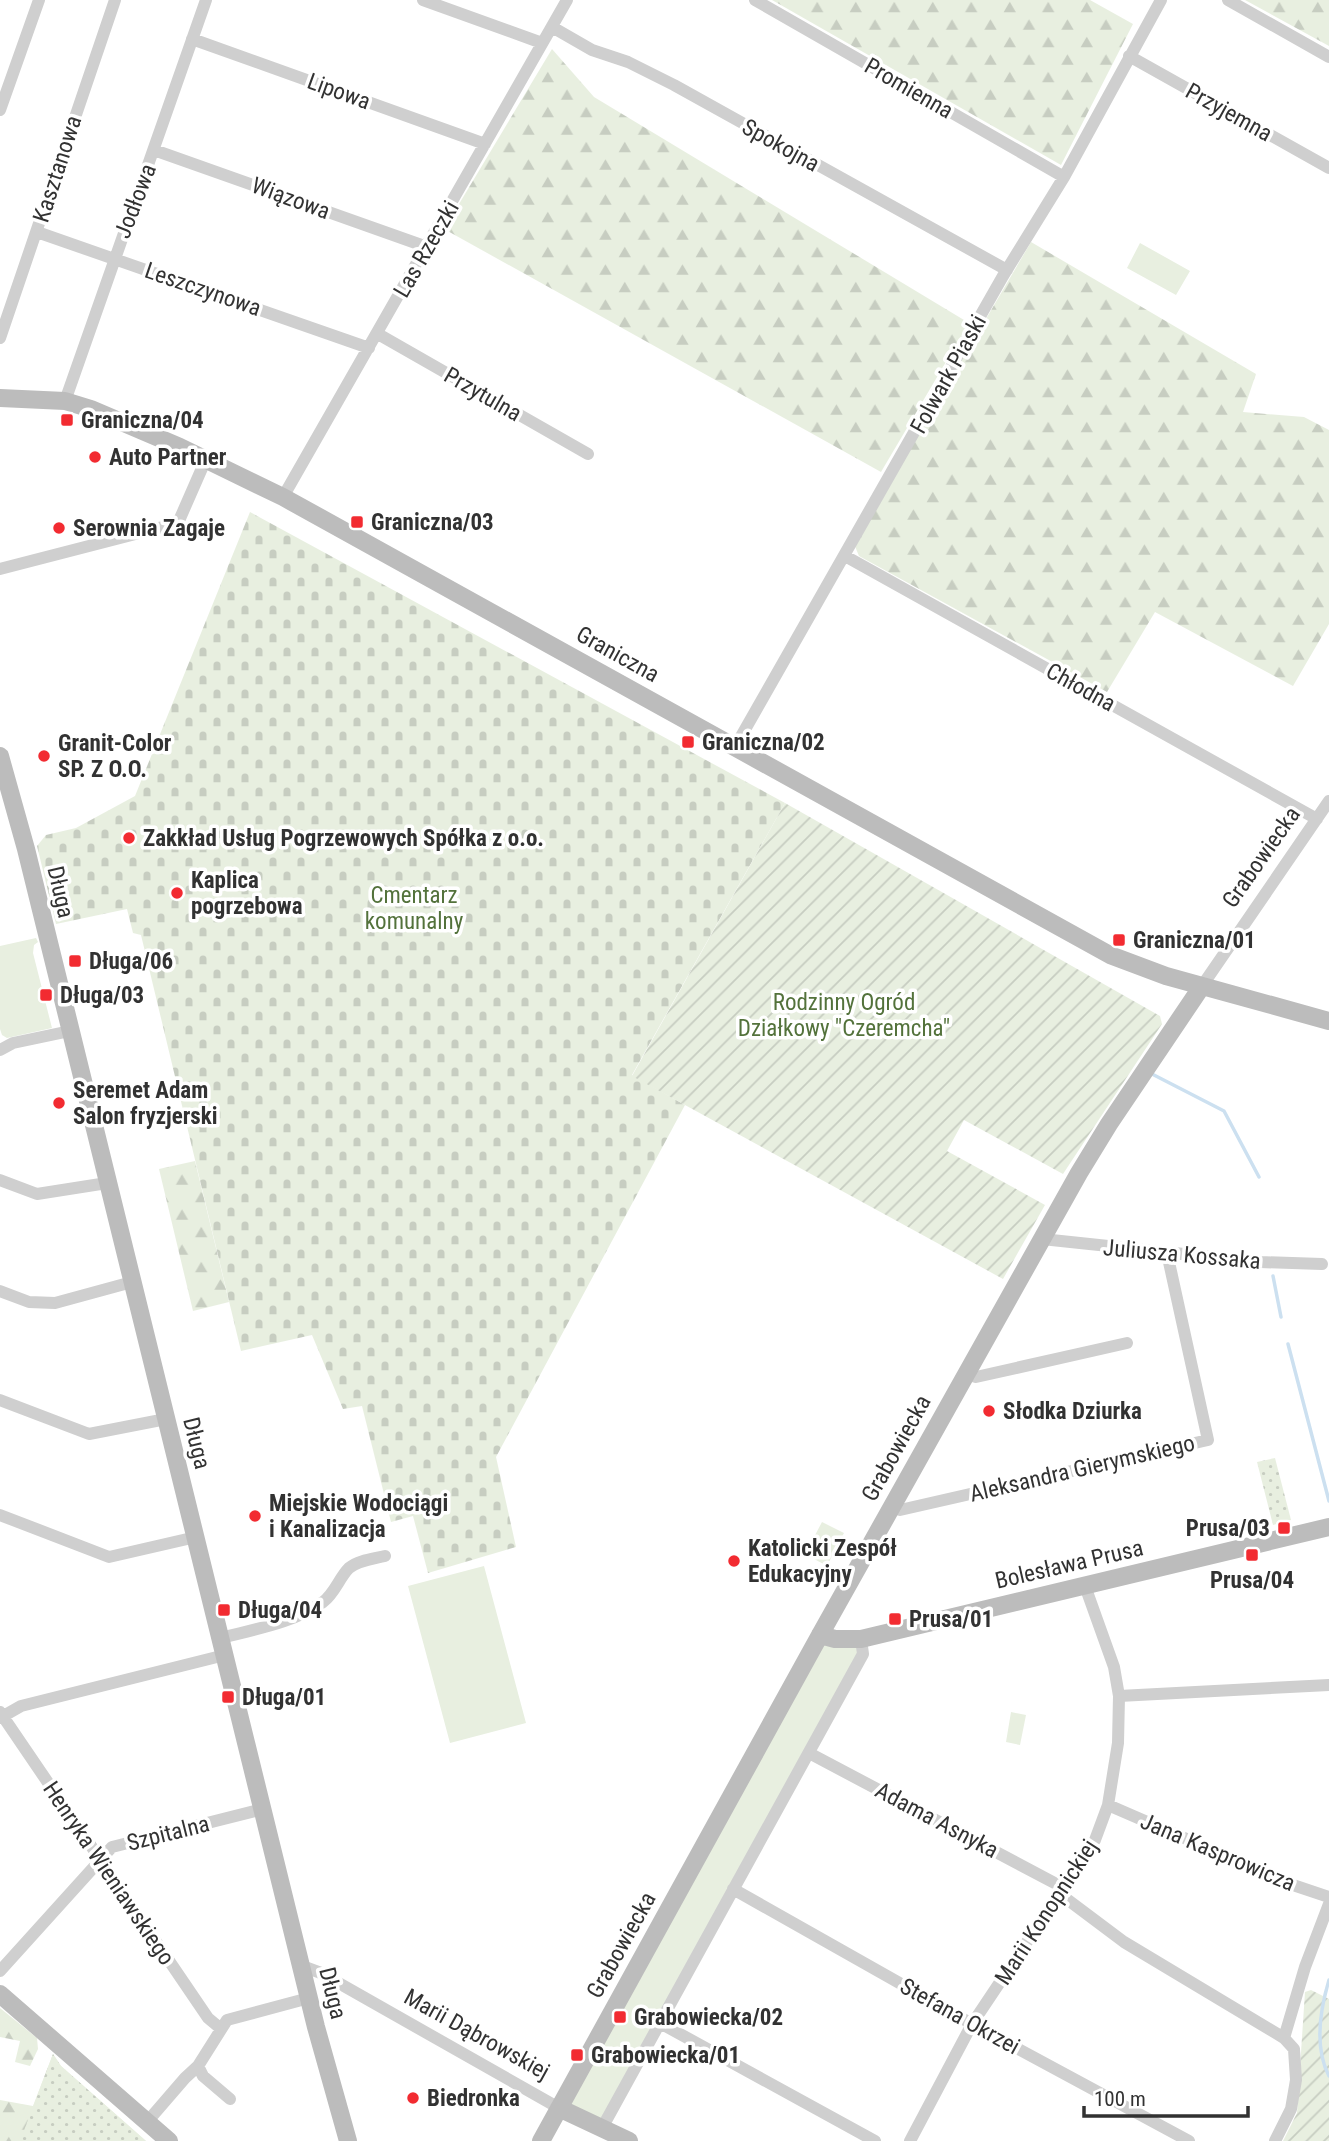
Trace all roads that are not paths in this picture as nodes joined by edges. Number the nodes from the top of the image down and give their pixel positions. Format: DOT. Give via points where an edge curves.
graph roads {
  1 [pos="39,0"];
  2 [pos="115,0"];
  3 [pos="206,0"];
  4 [pos="423,0"];
  5 [pos="567,0"];
  6 [pos="755,0"];
  7 [pos="1161,0"];
  8 [pos="1228,0"];
  9 [pos="552,27"];
  10 [pos="192,39"];
  11 [pos="542,43"];
  12 [pos="1129,56"];
  13 [pos="1329,57"];
  14 [pos="0,110"];
  15 [pos="485,144"];
  16 [pos="154,150"];
  17 [pos="1329,168"];
  18 [pos="1064,177"];
  19 [pos="37,232"];
  20 [pos="427,247"];
  21 [pos="113,258"];
  22 [pos="1007,270"];
  23 [pos="377,334"];
  24 [pos="0,338"];
  25 [pos="369,348"];
  26 [pos="0,398"];
  27 [pos="65,401"];
  28 [pos="588,454"];
  29 [pos="206,459"];
  30 [pos="283,497"];
  31 [pos="845,556"];
  32 [pos="0,569"];
  33 [pos="735,747"];
  34 [pos="0,756"];
  35 [pos="1329,801"];
  36 [pos="1317,819"];
  37 [pos="1202,986"];
  38 [pos="1329,1021"];
  39 [pos="69,1031"];
  40 [pos="0,1050"];
  41 [pos="0,1180"];
  42 [pos="107,1183"];
  43 [pos="1042,1239"];
  44 [pos="1167,1253"];
  45 [pos="1322,1264"];
  46 [pos="132,1282"];
  47 [pos="0,1291"];
  48 [pos="1127,1343"];
  49 [pos="966,1374"];
  50 [pos="0,1399"];
  51 [pos="166,1419"];
  52 [pos="892,1506"];
  53 [pos="0,1515"];
  54 [pos="1329,1527"];
  55 [pos="195,1537"];
  56 [pos="385,1556"];
  57 [pos="1085,1586"];
  58 [pos="820,1635"];
  59 [pos="861,1639"];
  60 [pos="223,1646"];
  61 [pos="1329,1685"];
  62 [pos="1119,1696"];
  63 [pos="1,1715"];
  64 [pos="809,1753"];
  65 [pos="1108,1805"];
  66 [pos="263,1809"];
  67 [pos="100,1860"];
  68 [pos="733,1889"];
  69 [pos="1062,1891"];
  70 [pos="1329,1897"];
  71 [pos="1329,1904"];
  72 [pos="302,1966"];
  73 [pos="0,1971"];
  74 [pos="0,1994"];
  75 [pos="309,1998"];
  76 [pos="660,2023"];
  77 [pos="972,2024"];
  78 [pos="220,2028"];
  79 [pos="1284,2038"];
  80 [pos="198,2066"];
  81 [pos="230,2099"];
  82 [pos="559,2108"];
  83 [pos="147,2122"];
  84 [pos="602,2128"];
  85 [pos="169,2141"];
  86 [pos="348,2141"];
  87 [pos="541,2141"];
  88 [pos="629,2141"];
  89 [pos="875,2141"];
  90 [pos="910,2141"];
  91 [pos="1189,2141"];
  92 [pos="1275,2141"];
  1 -- 14 [label="street"];
  2 -- 19 [label="street, Kasztanowa"];
  3 -- 10 [label="street, Jodłowa"];
  4 -- 11 [label="street"];
  5 -- 9 [label="street, Las Rzeczki"];
  6 -- 18 [label="street, Promienna"];
  7 -- 12 [label="street, Folwark Piaski"];
  8 -- 13 [label="street"];
  9 -- 11 [label="street, Las Rzeczki"];
  9 -- 22 [label="street, Spokojna" via="592,50 674,85"];
  10 -- 15 [label="street, Lipowa"];
  10 -- 16 [label="street, Jodłowa"];
  11 -- 15 [label="street, Las Rzeczki"];
  12 -- 17 [label="street, Przyjemna"];
  12 -- 18 [label="street, Folwark Piaski"];
  15 -- 20 [label="street, Las Rzeczki"];
  16 -- 20 [label="street, Wiązowa"];
  16 -- 21 [label="street, Jodłowa"];
  18 -- 22 [label="street, Folwark Piaski"];
  19 -- 21 [label="street, Leszczynowa"];
  19 -- 24 [label="street, Kasztanowa"];
  20 -- 23 [label="street, Las Rzeczki"];
  21 -- 25 [label="street, Leszczynowa"];
  21 -- 27 [label="street, Jodłowa"];
  22 -- 31 [label="street, Folwark Piaski"];
  23 -- 25 [label="street, Las Rzeczki"];
  23 -- 28 [label="street, Przytulna"];
  25 -- 30 [label="street, Las Rzeczki"];
  26 -- 27 [label="street, Graniczna"];
  27 -- 29 [label="street, Graniczna"];
  29 -- 30 [label="street, Graniczna"];
  29 -- 32 [label="street" via="178,523"];
  30 -- 33 [label="street, Graniczna"];
  31 -- 33 [label="street, Folwark Piaski"];
  31 -- 36 [label="street, Chłodna"];
  33 -- 37 [label="street, Graniczna" via="1110,955"];
  34 -- 39 [label="street, Długa"];
  35 -- 36 [label="street, Grabowiecka"];
  36 -- 37 [label="street, Grabowiecka"];
  37 -- 38 [label="street, Graniczna"];
  37 -- 43 [label="street, Grabowiecka" via="1109,1124"];
  39 -- 40 [label="street"];
  39 -- 42 [label="street, Długa"];
  41 -- 42 [label="street" via="37,1194"];
  42 -- 46 [label="street, Długa"];
  43 -- 44 [label="street, Juliusza Kossaka"];
  43 -- 49 [label="street, Grabowiecka"];
  44 -- 45 [label="street, Juliusza Kossaka"];
  44 -- 52 [label="street, Aleksandra Gierymskiego" via="1208,1440 900,1510"];
  46 -- 47 [label="street" via="55,1303 29,1302"];
  46 -- 51 [label="street, Długa"];
  48 -- 49 [label="street" via="976,1377"];
  49 -- 52 [label="street, Grabowiecka"];
  50 -- 51 [label="street" via="89,1434"];
  51 -- 55 [label="street, Długa"];
  52 -- 58 [label="street, Grabowiecka"];
  53 -- 55 [label="street" via="109,1557"];
  54 -- 57 [label="street, Bolesława Prusa"];
  55 -- 60 [label="street, Długa"];
  56 -- 60 [label="street, Henryka Wieniawskiego" via="356,1563 321,1604"];
  57 -- 59 [label="street, Bolesława Prusa"];
  57 -- 62 [label="street, Marii Konopnickiej" via="1114,1667"];
  58 -- 59 [label="street, Bolesława Prusa"];
  58 -- 82 [label="street, Grabowiecka"];
  59 -- 64 [label="street" via="863,1654"];
  60 -- 63 [label="street, Henryka Wieniawskiego"];
  60 -- 66 [label="street, Długa"];
  61 -- 62 [label="street"];
  62 -- 65 [label="street, Marii Konopnickiej" via="1118,1743"];
  63 -- 67 [label="street, Henryka Wieniawskiego"];
  64 -- 68 [label="street"];
  64 -- 69 [label="street, Adama Asnyka"];
  65 -- 69 [label="street, Marii Konopnickiej" via="1094,1840"];
  65 -- 70 [label="street, Jana Kasprowicza"];
  66 -- 67 [label="street, Szpitalna" via="112,1847"];
  66 -- 72 [label="street, Długa"];
  67 -- 73 [label="street, Szpitalna"];
  67 -- 78 [label="street, Henryka Wieniawskiego" via="208,2018"];
  68 -- 76 [label="street"];
  68 -- 77 [label="street, Stefana Okrzei"];
  69 -- 77 [label="street, Marii Konopnickiej"];
  69 -- 79 [label="street, Adama Asnyka" via="1124,1942"];
  71 -- 79 [label="street"];
  72 -- 75 [label="street, Długa"];
  72 -- 82 [label="street, Marii Dąbrowskiej"];
  74 -- 83 [label="street"];
  75 -- 78 [label="street" via="227,2020"];
  75 -- 86 [label="street, Długa"];
  76 -- 84 [label="street"];
  76 -- 89 [label="street"];
  77 -- 90 [label="street, Marii Konopnickiej"];
  77 -- 91 [label="street, Stefana Okrzei"];
  78 -- 80 [label="street"];
  79 -- 92 [label="street" via="1294,2049 1296,2080 1291,2109"];
  80 -- 81 [label="street"];
  80 -- 83 [label="street"];
  82 -- 84 [label="street, Marii Dąbrowskiej"];
  82 -- 87 [label="street, Grabowiecka"];
  83 -- 85 [label="street"];
  84 -- 88 [label="street, Marii Dąbrowskiej"];
}
